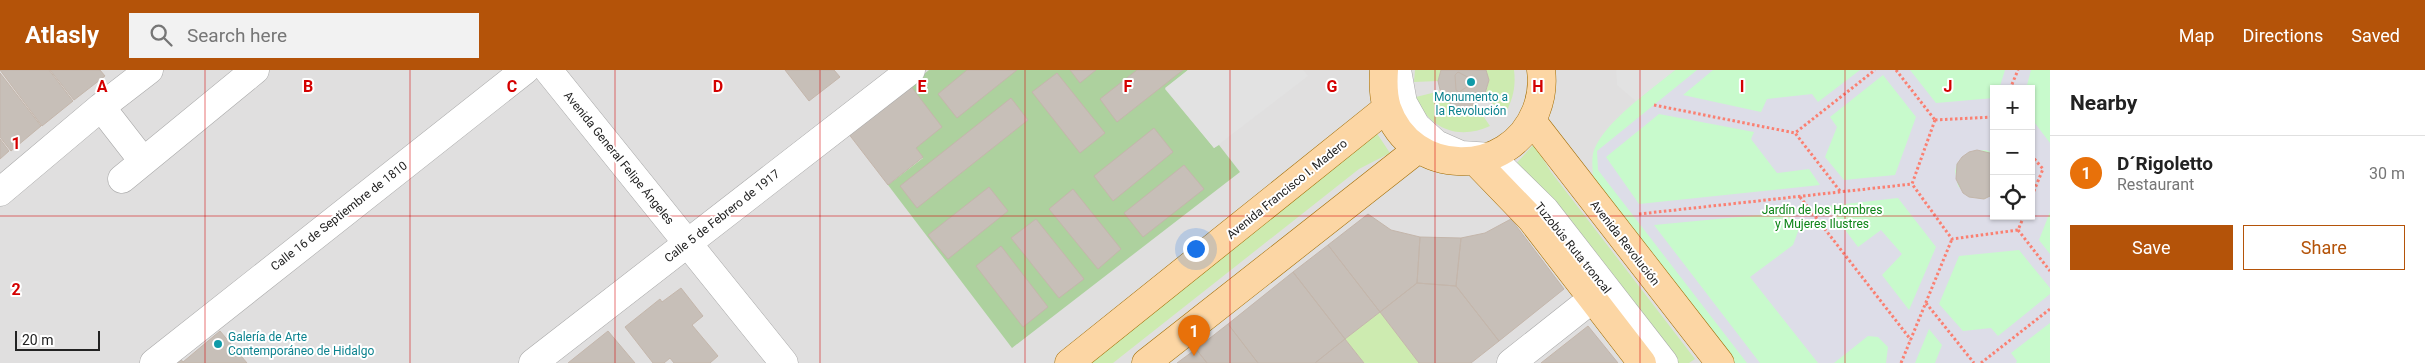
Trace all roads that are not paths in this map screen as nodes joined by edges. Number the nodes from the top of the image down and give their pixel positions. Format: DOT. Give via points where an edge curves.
graph roads {
  1 [pos="149,70"];
  2 [pos="256,70"];
  3 [pos="525,70"];
  4 [pos="548,70"];
  5 [pos="911,70"];
  6 [pos="1384,70"];
  7 [pos="1398,70"];
  8 [pos="1541,70"];
  9 [pos="102,107"];
  10 [pos="1387,108"];
  11 [pos="1532,122"];
  12 [pos="1418,149"];
  13 [pos="1483,159"];
  14 [pos="143,161"];
  15 [pos="122,179"];
  16 [pos="0,192"];
  17 [pos="687,243"];
  18 [pos="1592,299"];
  19 [pos="154,363"];
  20 [pos="533,363"];
  21 [pos="784,363"];
  22 [pos="1069,363"];
  23 [pos="1146,363"];
  24 [pos="1510,363"];
  25 [pos="1642,363"];
  26 [pos="1664,363"];
  27 [pos="1720,363"];
  1 -- 9 [label="street"];
  2 -- 14 [label="street"];
  3 -- 19 [label="street, Calle 16 de Septiembre de 1810"];
  4 -- 17 [label="street, Avenida General Felipe Ángeles"];
  5 -- 17 [label="street, Calle 5 de Febrero de 1917"];
  6 -- 10 [label="main road"];
  7 -- 13 [label="street" via="1403,103 1416,126 1436,144 1461,155"];
  8 -- 11 [label="main road" via="1540,101"];
  9 -- 14 [label="street"];
  9 -- 16 [label="street"];
  10 -- 12 [label="main road" via="1400,131"];
  10 -- 22 [label="main road, Avenida Francisco I. Madero"];
  11 -- 13 [label="main road" via="1509,147"];
  11 -- 27 [label="main road, Avenida Revolución"];
  12 -- 13 [label="main road" via="1436,158 1455,162"];
  12 -- 23 [label="main road"];
  13 -- 18 [label="main road"];
  13 -- 26 [label="street, Tuzobús Ruta troncal" via="1545,210"];
  14 -- 15 [label="street"];
  17 -- 20 [label="street, Calle 5 de Febrero de 1917"];
  17 -- 21 [label="street, Avenida General Felipe Ángeles"];
  18 -- 24 [label="street"];
  18 -- 25 [label="main road"];
}
